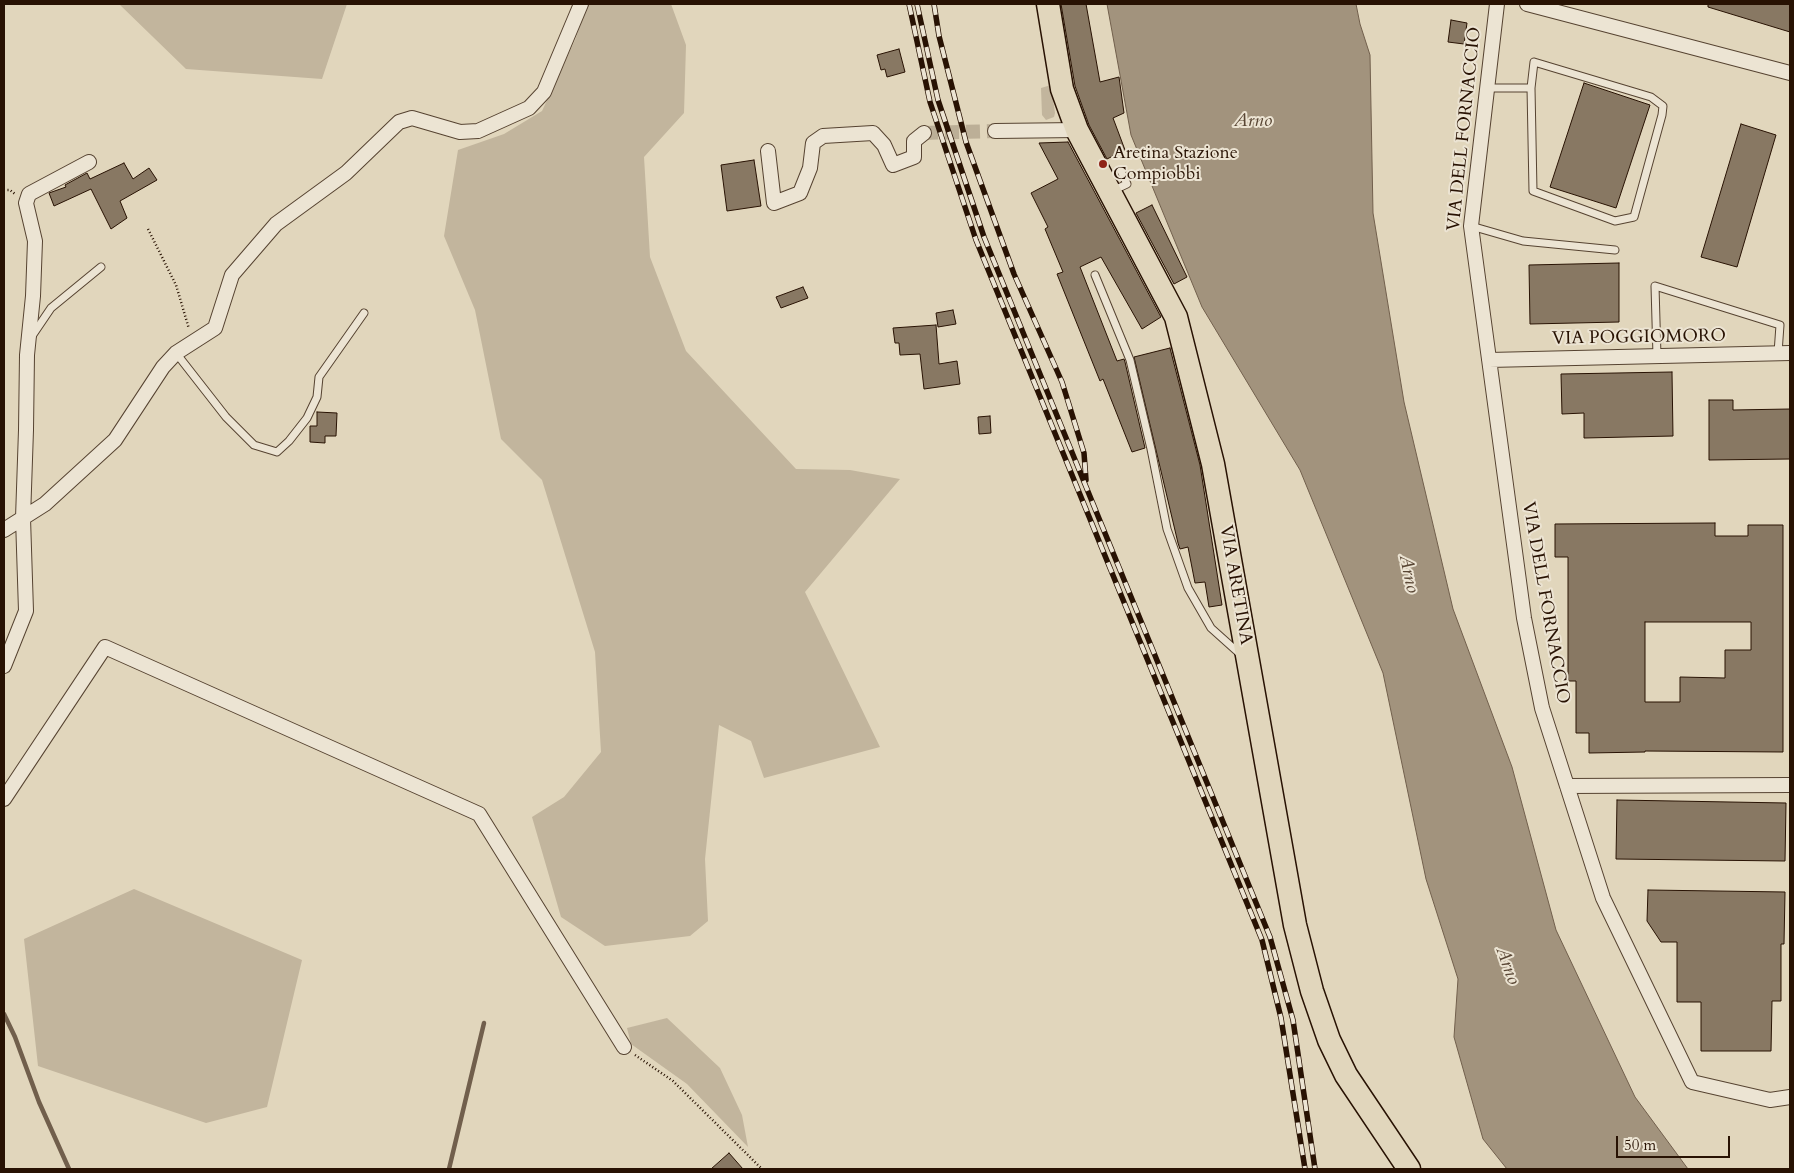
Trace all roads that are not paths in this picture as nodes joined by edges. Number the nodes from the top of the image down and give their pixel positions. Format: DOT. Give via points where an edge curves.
graph roads {
  1 [pos="581,4"];
  2 [pos="1048,4"];
  3 [pos="1497,4"];
  4 [pos="1528,4"];
  5 [pos="1790,73"];
  6 [pos="1487,88"];
  7 [pos="1531,88"];
  8 [pos="1077,130"];
  9 [pos="995,131"];
  10 [pos="924,132"];
  11 [pos="768,151"];
  12 [pos="89,162"];
  13 [pos="1121,171"];
  14 [pos="1109,193"];
  15 [pos="1471,226"];
  16 [pos="1615,250"];
  17 [pos="101,267"];
  18 [pos="1095,276"];
  19 [pos="364,313"];
  20 [pos="28,342"];
  21 [pos="176,353"];
  22 [pos="1784,353"];
  23 [pos="1657,356"];
  24 [pos="1489,360"];
  25 [pos="23,518"];
  26 [pos="4,530"];
  27 [pos="1248,661"];
  28 [pos="4,666"];
  29 [pos="1790,785"];
  30 [pos="1567,786"];
  31 [pos="4,799"];
  32 [pos="624,1047"];
  33 [pos="1790,1097"];
  34 [pos="1408,1169"];
  1 -- 21 [label="street" via="544,92 529,108 478,131 460,132 412,118 399,122 346,173 276,224 232,275 214,328"];
  2 -- 8 [label="main road, VIA ARETINA" via="1062,89"];
  3 -- 6 [label="street, VIA DELL FORNACCIO"];
  4 -- 5 [label="street"];
  6 -- 7 [label="lane"];
  6 -- 15 [label="street, VIA DELL FORNACCIO"];
  7 -- 7 [label="lane" via="1533,191 1615,221 1634,217 1663,106 1651,97 1534,62"];
  8 -- 9 [label="street"];
  8 -- 14 [label="main road, VIA ARETINA"];
  10 -- 11 [label="street" via="914,141 914,157 893,165 874,133 823,136 813,143 810,168 800,193 774,203"];
  12 -- 20 [label="street" via="29,194 26,202 35,241"];
  13 -- 14 [label="lane" via="1127,184"];
  14 -- 27 [label="main road, VIA ARETINA" via="1173,304 1213,464"];
  15 -- 16 [label="lane" via="1523,241"];
  15 -- 24 [label="street, VIA DELL FORNACCIO"];
  17 -- 20 [label="lane" via="51,308"];
  18 -- 27 [label="lane" via="1130,360 1167,529 1188,588 1211,628"];
  19 -- 21 [label="lane" via="319,377 317,397 307,418 276,452 254,445 226,417"];
  20 -- 25 [label="street"];
  21 -- 25 [label="street" via="163,367 115,440 45,504"];
  22 -- 23 [label="street, VIA POGGIOMORO"];
  22 -- 23 [label="lane" via="1780,325 1655,286"];
  23 -- 24 [label="street, VIA POGGIOMORO"];
  24 -- 30 [label="street, VIA DELL FORNACCIO" via="1524,618 1542,708"];
  25 -- 26 [label="street"];
  25 -- 28 [label="street" via="26,611"];
  27 -- 34 [label="main road, VIA ARETINA" via="1295,925 1312,991 1329,1040 1346,1075"];
  29 -- 30 [label="street"];
  30 -- 33 [label="street, VIA DELL FORNACCIO" via="1603,898 1692,1082 1770,1100"];
  31 -- 32 [label="street" via="105,647 479,814"];
}
